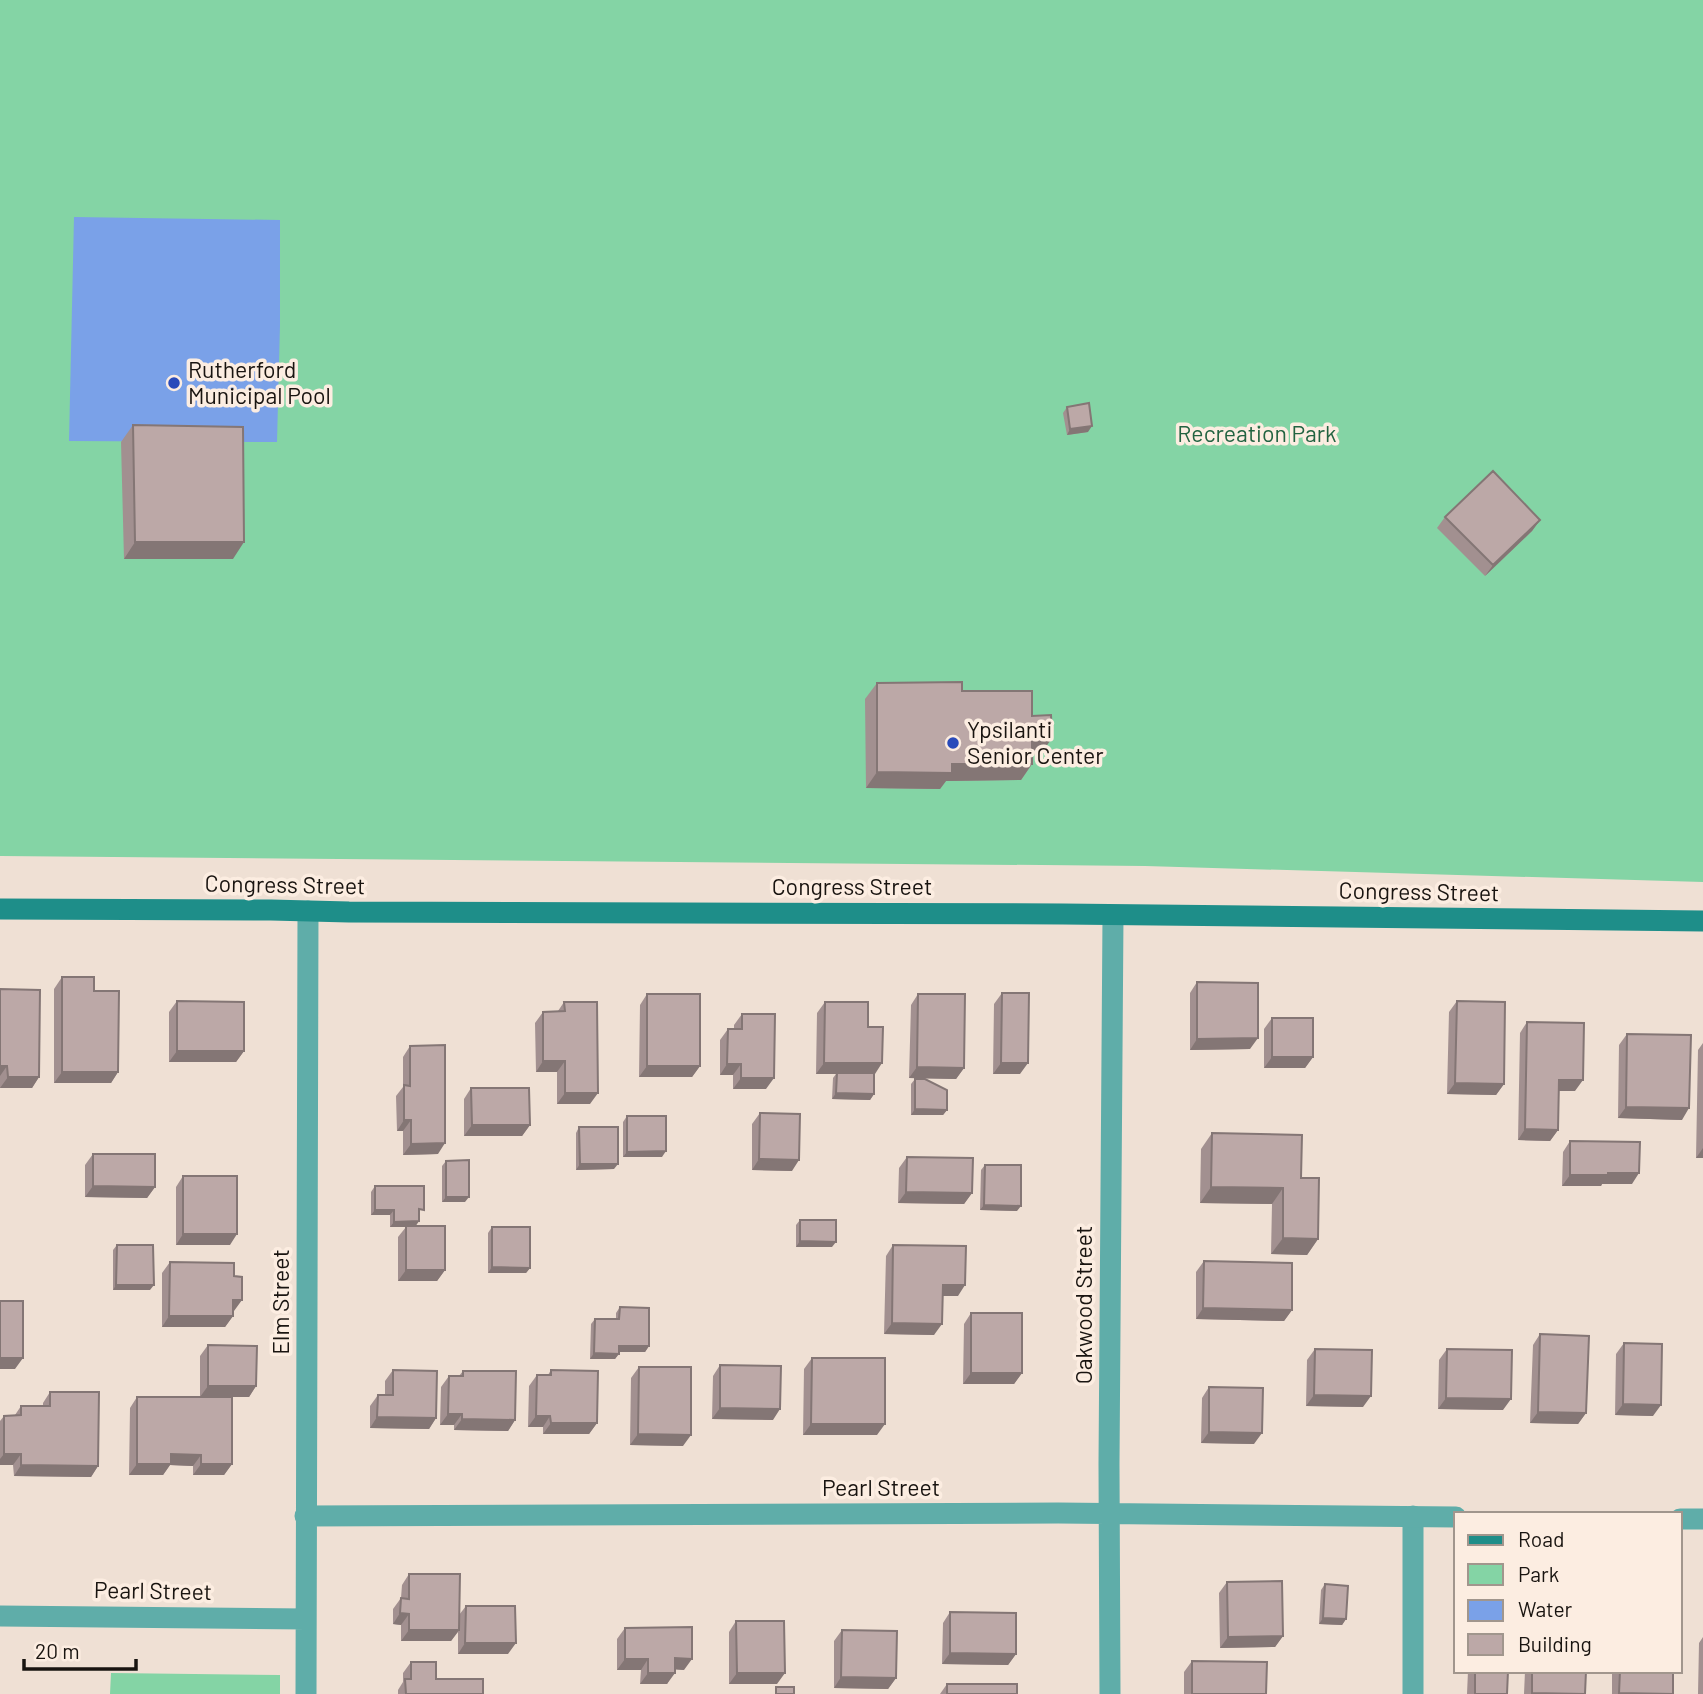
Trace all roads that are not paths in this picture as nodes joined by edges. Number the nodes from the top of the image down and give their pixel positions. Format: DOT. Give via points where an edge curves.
graph roads {
  1 [pos="0,909"];
  2 [pos="308,911"];
  3 [pos="1112,916"];
  4 [pos="1703,921"];
  5 [pos="1110,1514"];
  6 [pos="305,1516"];
  7 [pos="1413,1517"];
  8 [pos="1454,1517"];
  9 [pos="1682,1518"];
  10 [pos="1703,1519"];
  11 [pos="0,1616"];
  12 [pos="306,1619"];
  13 [pos="306,1694"];
  14 [pos="1110,1694"];
  15 [pos="1413,1694"];
  1 -- 2 [label="street, Congress Street"];
  2 -- 3 [label="street, Congress Street"];
  2 -- 6 [label="street, Elm Street"];
  3 -- 4 [label="street, Congress Street"];
  3 -- 5 [label="street, Oakwood Street"];
  5 -- 6 [label="street, Pearl Street"];
  5 -- 7 [label="street, Pearl Street"];
  5 -- 14 [label="street, Oakwood Street"];
  6 -- 12 [label="street, Elm Street"];
  7 -- 8 [label="street, Pearl Street"];
  7 -- 15 [label="street"];
  9 -- 10 [label="street"];
  11 -- 12 [label="street, Pearl Street"];
  12 -- 13 [label="street, Elm Street"];
}
